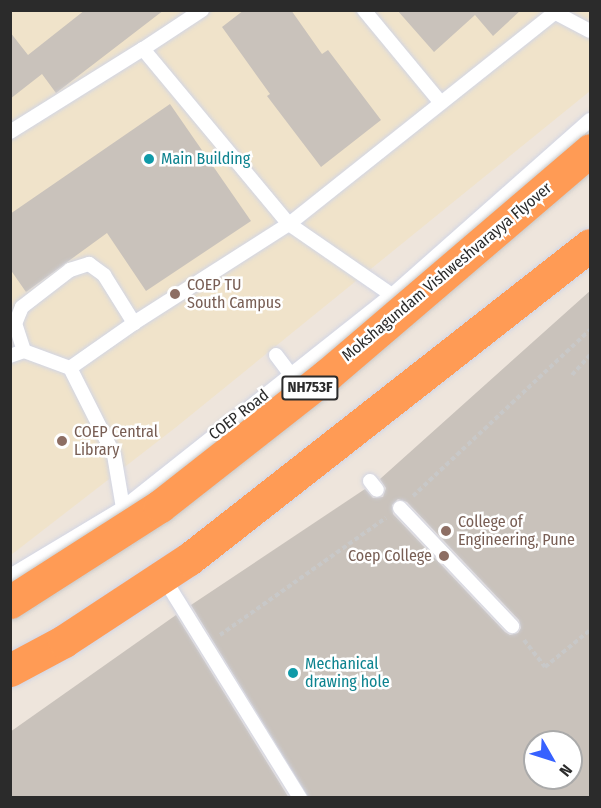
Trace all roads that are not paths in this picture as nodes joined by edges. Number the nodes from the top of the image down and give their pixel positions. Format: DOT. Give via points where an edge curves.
graph roads {
  1 [pos="202,10"];
  2 [pos="364,10"];
  3 [pos="557,12"];
  4 [pos="591,31"];
  5 [pos="143,50"];
  6 [pos="440,102"];
  7 [pos="591,120"];
  8 [pos="10,132"];
  9 [pos="591,150"];
  10 [pos="289,224"];
  11 [pos="591,245"];
  12 [pos="392,295"];
  13 [pos="134,323"];
  14 [pos="17,354"];
  15 [pos="276,355"];
  16 [pos="70,368"];
  17 [pos="291,375"];
  18 [pos="123,508"];
  19 [pos="400,508"];
  20 [pos="10,576"];
  21 [pos="163,577"];
  22 [pos="10,602"];
  23 [pos="512,626"];
  24 [pos="10,670"];
  25 [pos="300,798"];
  1 -- 5 [label="lane"];
  2 -- 6 [label="lane"];
  3 -- 4 [label="lane"];
  3 -- 6 [label="lane"];
  5 -- 8 [label="lane"];
  5 -- 10 [label="lane"];
  6 -- 10 [label="lane"];
  7 -- 12 [label="lane, COEP Road"];
  9 -- 22 [label="highway, Mokshagundam Vishweshvarayya Flyover / NH753F, bridge" via="327,375 160,506"];
  10 -- 12 [label="lane"];
  10 -- 13 [label="lane"];
  11 -- 21 [label="highway" via="247,516"];
  12 -- 17 [label="lane, COEP Road"];
  13 -- 14 [label="lane" via="104,275 89,264 70,270 22,307 15,324"];
  13 -- 16 [label="lane"];
  14 -- 16 [label="lane"];
  15 -- 17 [label="lane"];
  16 -- 18 [label="lane" via="114,455"];
  17 -- 18 [label="lane, COEP Road"];
  18 -- 20 [label="lane, COEP Road"];
  19 -- 23 [label="lane"];
  21 -- 24 [label="highway" via="64,641"];
  21 -- 25 [label="lane"];
}
